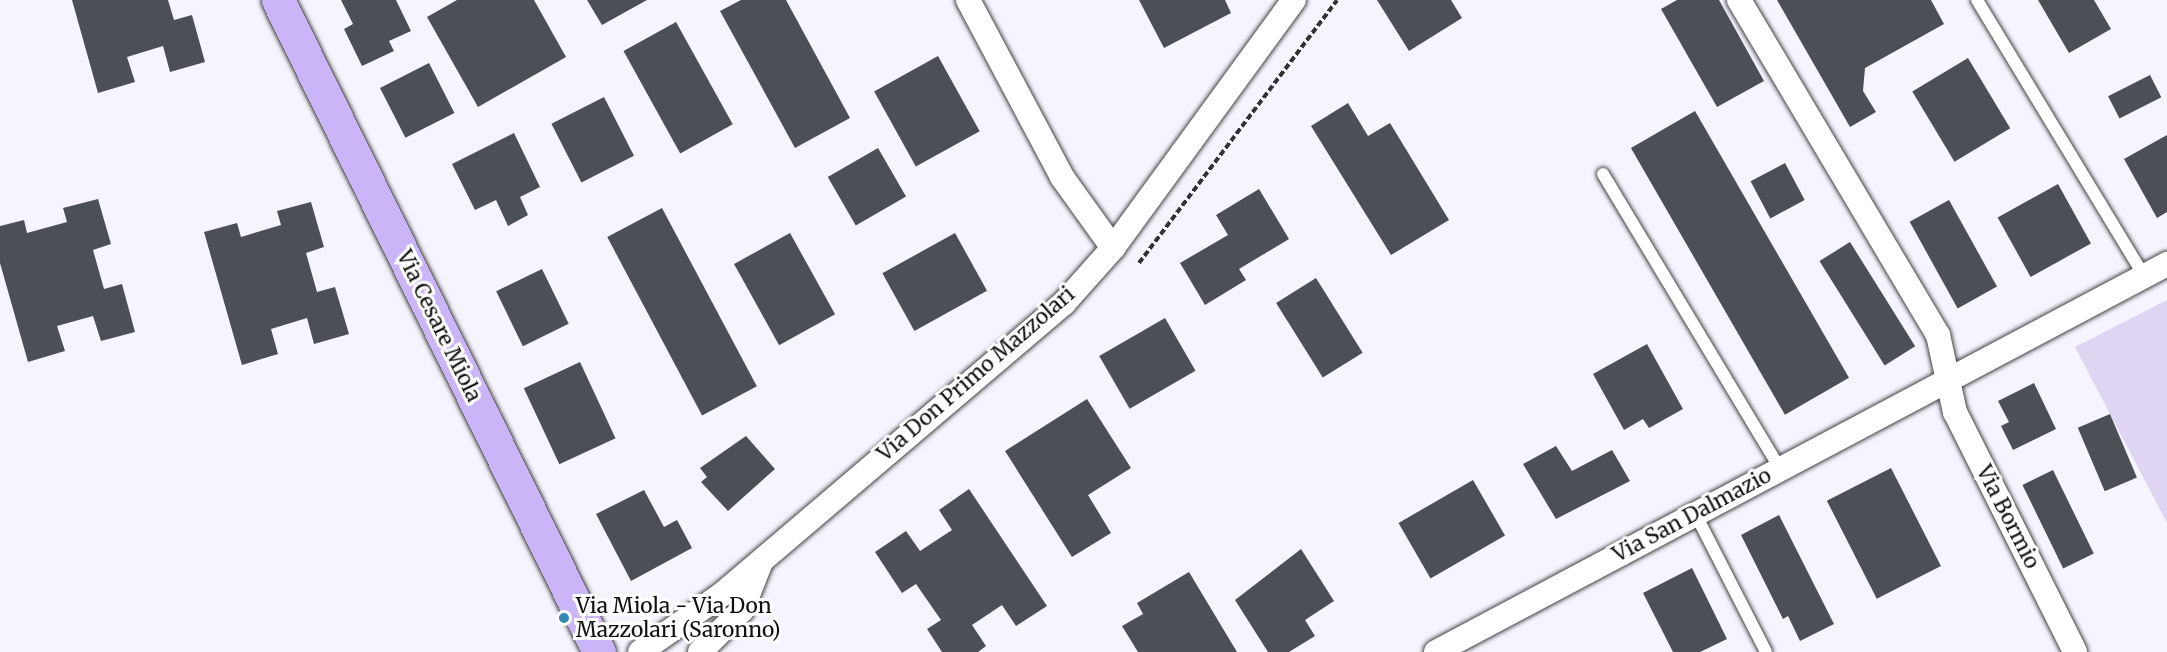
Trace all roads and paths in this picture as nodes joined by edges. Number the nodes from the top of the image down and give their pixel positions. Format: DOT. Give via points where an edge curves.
graph roads {
  1 [pos="278,0"];
  2 [pos="968,0"];
  3 [pos="1294,0"];
  4 [pos="1738,0"];
  5 [pos="1977,0"];
  6 [pos="1603,174"];
  7 [pos="1113,248"];
  8 [pos="2167,264"];
  9 [pos="2144,276"];
  10 [pos="1949,380"];
  11 [pos="1780,468"];
  12 [pos="1695,513"];
  13 [pos="764,554"];
  14 [pos="599,652"];
  15 [pos="640,652"];
  16 [pos="700,652"];
  17 [pos="1436,652"];
  18 [pos="1766,652"];
  19 [pos="2075,652"];
  1 -- 14 [label="street, Via Cesare Miola"];
  2 -- 7 [label="street" via="1062,177"];
  3 -- 7 [label="street, Via Don Primo Mazzolari"];
  4 -- 10 [label="street" via="1938,335"];
  5 -- 9 [label="lane"];
  6 -- 11 [label="lane"];
  7 -- 13 [label="street, Via Don Primo Mazzolari" via="1064,303"];
  8 -- 9 [label="street, Via San Dalmazio"];
  9 -- 10 [label="street, Via San Dalmazio"];
  10 -- 11 [label="street, Via San Dalmazio"];
  10 -- 19 [label="street, Via Bormio" via="1955,412"];
  11 -- 12 [label="street, Via San Dalmazio"];
  12 -- 17 [label="street, Via San Dalmazio"];
  12 -- 18 [label="lane"];
  13 -- 15 [label="street, Via Don Primo Mazzolari" via="721,596"];
  13 -- 16 [label="street, Via Don Primo Mazzolari" via="742,610"];
}
